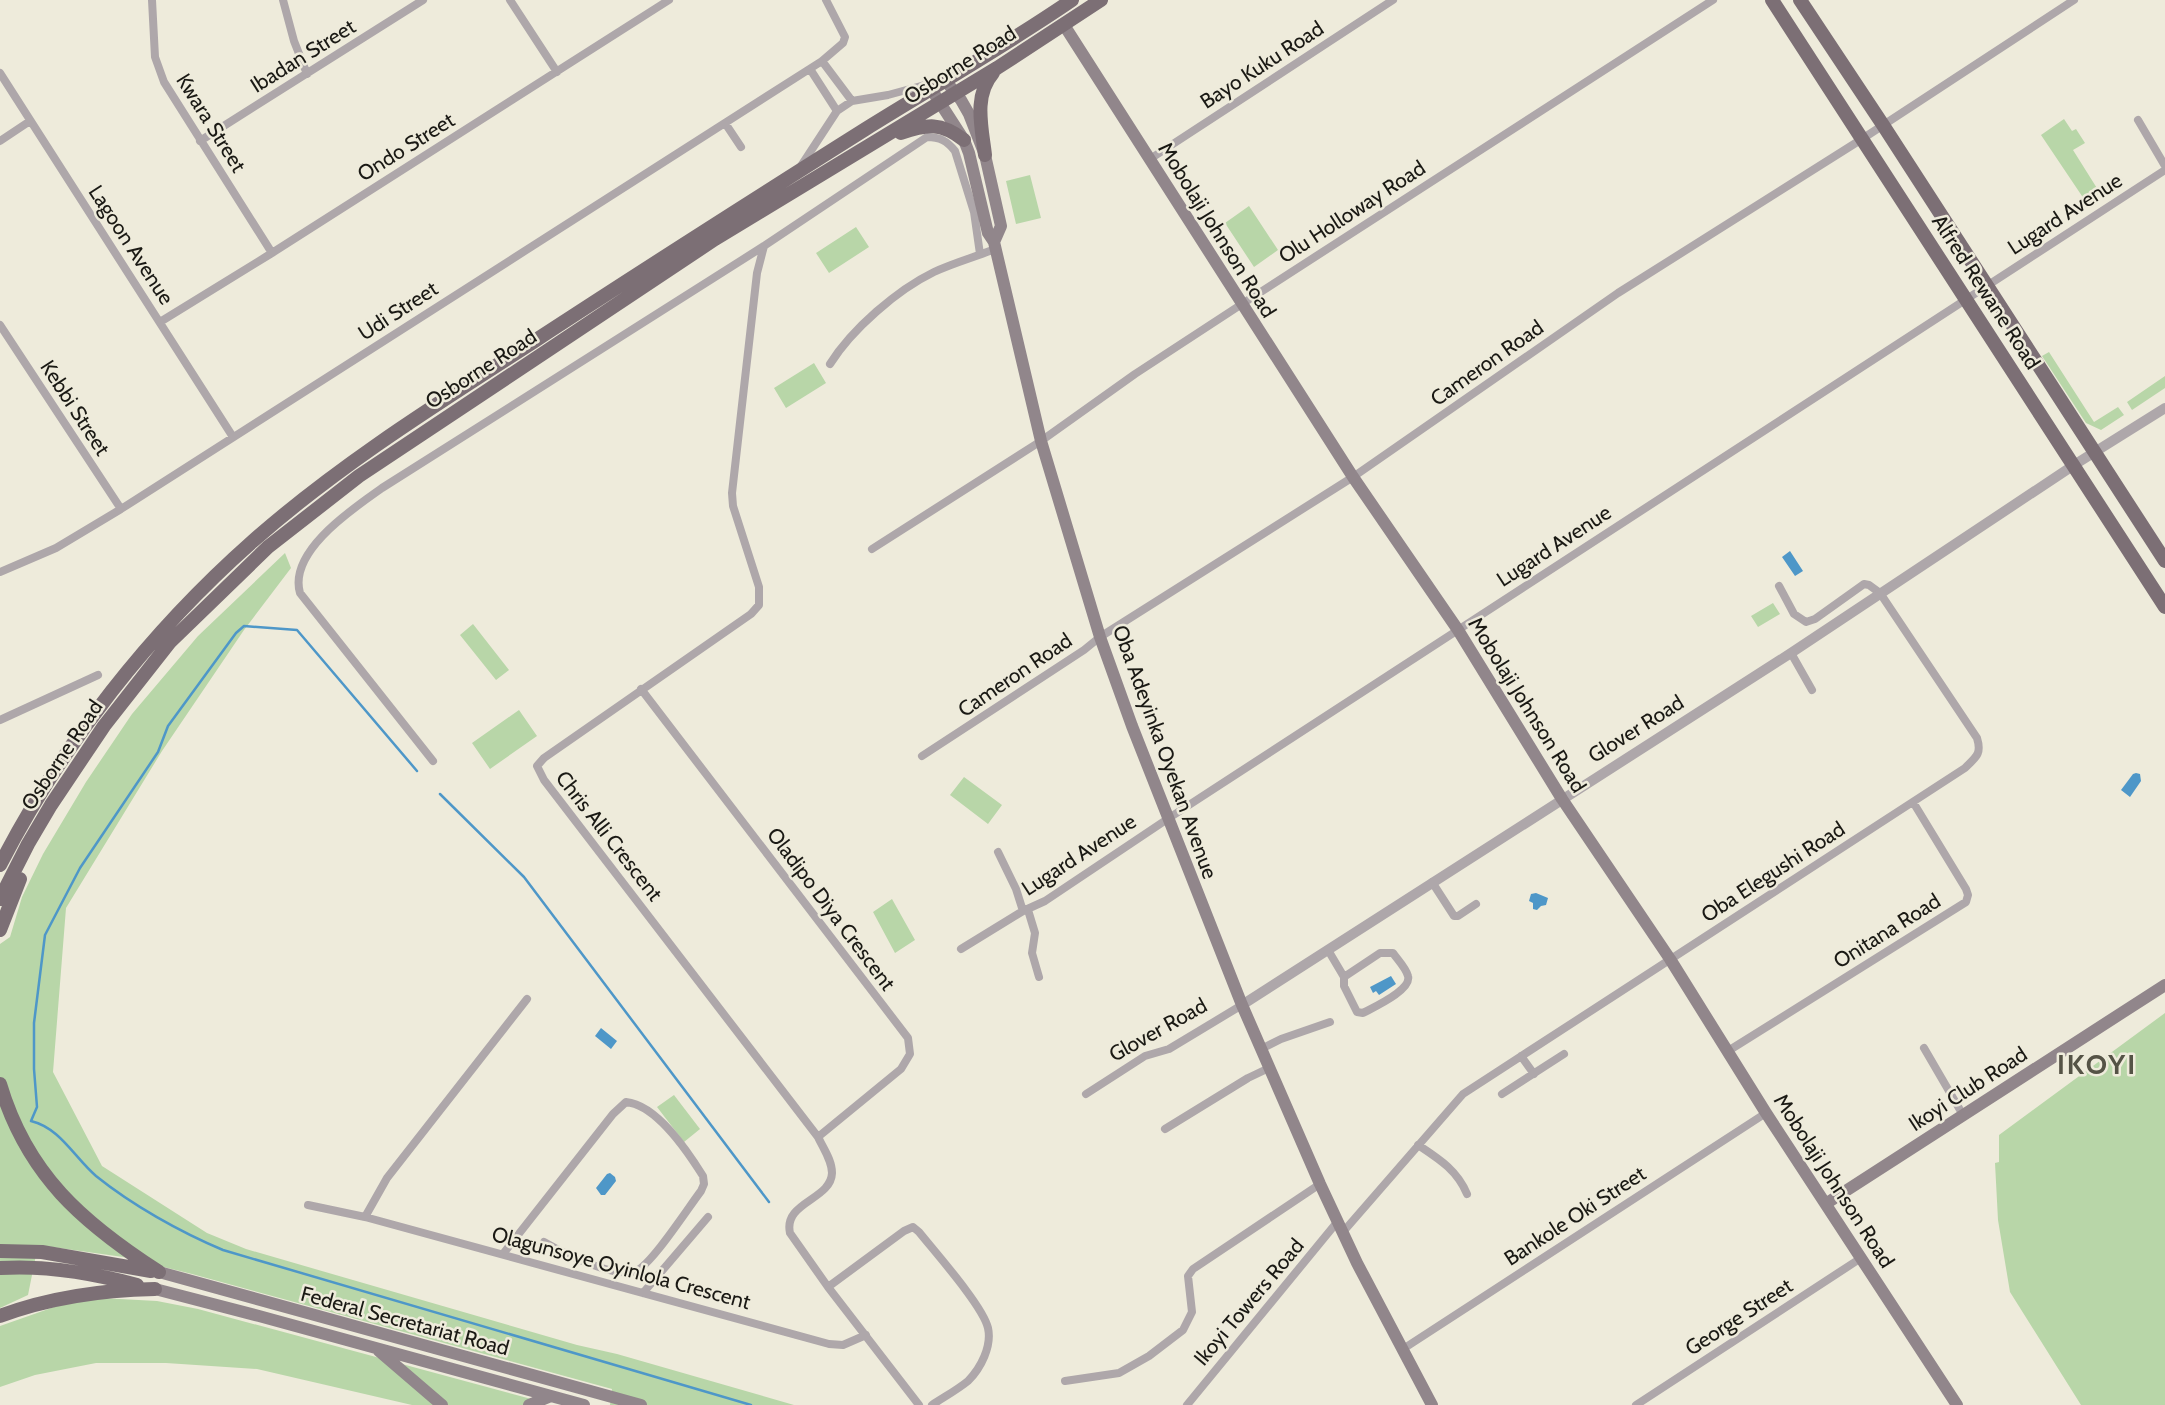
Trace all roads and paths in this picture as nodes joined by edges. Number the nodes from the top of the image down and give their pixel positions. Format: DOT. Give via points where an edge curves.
graph roads {
  1 [pos="152,0"];
  2 [pos="283,0"];
  3 [pos="424,0"];
  4 [pos="510,0"];
  5 [pos="669,0"];
  6 [pos="827,0"];
  7 [pos="1072,0"];
  8 [pos="1101,0"];
  9 [pos="1393,0"];
  10 [pos="1713,0"];
  11 [pos="1772,0"];
  12 [pos="1800,0"];
  13 [pos="2074,0"];
  14 [pos="1064,25"];
  15 [pos="822,61"];
  16 [pos="998,68"];
  17 [pos="810,69"];
  18 [pos="557,72"];
  19 [pos="0,73"];
  20 [pos="307,74"];
  21 [pos="945,80"];
  22 [pos="930,89"];
  23 [pos="956,93"];
  24 [pos="852,101"];
  25 [pos="940,102"];
  26 [pos="837,111"];
  27 [pos="2138,120"];
  28 [pos="30,121"];
  29 [pos="725,123"];
  30 [pos="1883,125"];
  31 [pos="1862,139"];
  32 [pos="964,140"];
  33 [pos="0,141"];
  34 [pos="201,141"];
  35 [pos="880,141"];
  36 [pos="741,147"];
  37 [pos="985,155"];
  38 [pos="1150,159"];
  39 [pos="2165,168"];
  40 [pos="796,173"];
  41 [pos="994,245"];
  42 [pos="764,246"];
  43 [pos="272,253"];
  44 [pos="980,254"];
  45 [pos="1986,286"];
  46 [pos="1965,300"];
  47 [pos="1241,304"];
  48 [pos="160,322"];
  49 [pos="0,325"];
  50 [pos="830,364"];
  51 [pos="2165,408"];
  52 [pos="233,437"];
  53 [pos="1041,441"];
  54 [pos="2095,452"];
  55 [pos="2074,465"];
  56 [pos="1353,477"];
  57 [pos="121,509"];
  58 [pos="872,549"];
  59 [pos="2165,561"];
  60 [pos="0,572"];
  61 [pos="1779,586"];
  62 [pos="1880,593"];
  63 [pos="2165,607"];
  64 [pos="1458,630"];
  65 [pos="1100,637"];
  66 [pos="1791,653"];
  67 [pos="98,675"];
  68 [pos="641,689"];
  69 [pos="1812,690"];
  70 [pos="0,720"];
  71 [pos="922,756"];
  72 [pos="433,761"];
  73 [pos="1562,799"];
  74 [pos="1913,802"];
  75 [pos="1169,818"];
  76 [pos="28,844"];
  77 [pos="998,852"];
  78 [pos="0,865"];
  79 [pos="1432,882"];
  80 [pos="0,899"];
  81 [pos="1476,904"];
  82 [pos="1025,911"];
  83 [pos="1,925"];
  84 [pos="961,949"];
  85 [pos="1328,950"];
  86 [pos="1670,959"];
  87 [pos="1039,977"];
  88 [pos="1344,977"];
  89 [pos="2165,985"];
  90 [pos="527,999"];
  91 [pos="1242,1005"];
  92 [pos="1330,1022"];
  93 [pos="1924,1048"];
  94 [pos="1261,1049"];
  95 [pos="1728,1051"];
  96 [pos="1564,1054"];
  97 [pos="1521,1056"];
  98 [pos="1269,1068"];
  99 [pos="1534,1074"];
  100 [pos="0,1084"];
  101 [pos="1086,1094"];
  102 [pos="1502,1094"];
  103 [pos="1766,1113"];
  104 [pos="1963,1115"];
  105 [pos="1165,1129"];
  106 [pos="818,1137"];
  107 [pos="1418,1145"];
  108 [pos="1320,1184"];
  109 [pos="1467,1194"];
  110 [pos="1827,1203"];
  111 [pos="308,1205"];
  112 [pos="366,1217"];
  113 [pos="708,1217"];
  114 [pos="1340,1227"];
  115 [pos="544,1242"];
  116 [pos="0,1251"];
  117 [pos="503,1254"];
  118 [pos="1861,1258"];
  119 [pos="129,1260"];
  120 [pos="0,1268"];
  121 [pos="159,1272"];
  122 [pos="125,1286"];
  123 [pos="828,1287"];
  124 [pos="155,1289"];
  125 [pos="643,1293"];
  126 [pos="0,1316"];
  127 [pos="866,1335"];
  128 [pos="376,1348"];
  129 [pos="1403,1349"];
  130 [pos="1065,1381"];
  131 [pos="551,1396"];
  132 [pos="442,1405"];
  133 [pos="529,1405"];
  134 [pos="584,1405"];
  135 [pos="641,1405"];
  136 [pos="919,1405"];
  137 [pos="932,1405"];
  138 [pos="1187,1405"];
  139 [pos="1432,1405"];
  140 [pos="1636,1405"];
  141 [pos="1957,1405"];
  1 -- 34 [label="street, Kwara Street" via="155,57 172,97"];
  2 -- 20 [label="street"];
  3 -- 20 [label="street, Ibadan Street"];
  4 -- 18 [label="street"];
  5 -- 18 [label="street, Ondo Street"];
  6 -- 15 [label="street, Udi Street" via="845,37"];
  7 -- 21 [label="main road, Osborne Road"];
  8 -- 14 [label="main road, Osborne Road"];
  9 -- 38 [label="street, Bayo Kuku Road"];
  10 -- 47 [label="street, Olu Holloway Road"];
  11 -- 31 [label="main road, Alfred Rewane Road"];
  12 -- 30 [label="main road, Alfred Rewane Road"];
  13 -- 30 [label="street, Cameron Road"];
  14 -- 16 [label="main road, Osborne Road"];
  14 -- 38 [label="main road, Mobolaji Johnson Road"];
  15 -- 17 [label="street, Udi Street"];
  15 -- 24 [label="street"];
  16 -- 23 [label="main road, Osborne Road"];
  16 -- 37 [label="main road" via="986,82 980,106"];
  17 -- 26 [label="street"];
  17 -- 29 [label="street, Udi Street"];
  18 -- 43 [label="street, Ondo Street"];
  19 -- 28 [label="street, Lagoon Avenue"];
  20 -- 34 [label="street, Ibadan Street"];
  21 -- 22 [label="main road, Osborne Road"];
  21 -- 23 [label="main road"];
  21 -- 24 [label="street"];
  22 -- 25 [label="main road, Oba Adeyinka Oyekan Avenue"];
  22 -- 40 [label="main road, Osborne Road"];
  23 -- 25 [label="main road, Osborne Road"];
  23 -- 37 [label="main road"];
  24 -- 26 [label="street"];
  25 -- 32 [label="main road, Oba Adeyinka Oyekan Avenue"];
  25 -- 35 [label="main road, Osborne Road"];
  26 -- 40 [label="street"];
  27 -- 39 [label="street"];
  28 -- 33 [label="street"];
  28 -- 48 [label="street, Lagoon Avenue"];
  29 -- 36 [label="street"];
  29 -- 52 [label="street, Udi Street"];
  30 -- 31 [label="street, Cameron Road"];
  30 -- 45 [label="main road, Alfred Rewane Road"];
  31 -- 46 [label="main road, Alfred Rewane Road"];
  31 -- 56 [label="street, Cameron Road" via="1618,293"];
  32 -- 35 [label="main road" via="951,130 929,126"];
  32 -- 41 [label="main road, Oba Adeyinka Oyekan Avenue"];
  34 -- 43 [label="street, Kwara Street"];
  35 -- 76 [label="main road, Osborne Road" via="715,239 435,424 268,547 149,668 104,726"];
  37 -- 41 [label="main road" via="1001,226"];
  38 -- 47 [label="main road, Mobolaji Johnson Road"];
  39 -- 45 [label="street, Lugard Avenue"];
  40 -- 78 [label="main road, Osborne Road" via="386,439 256,539 177,614 121,680 51,778"];
  41 -- 44 [label="street"];
  41 -- 53 [label="main road, Oba Adeyinka Oyekan Avenue"];
  42 -- 44 [label="street" via="921,139 933,137 949,143 955,151 974,212"];
  42 -- 68 [label="street, Chris Alli Crescent" via="732,493 759,587 759,605"];
  42 -- 72 [label="street" via="382,488 333,524 314,546 299,575 300,593"];
  43 -- 48 [label="street, Ondo Street"];
  44 -- 50 [label="street" via="933,273 887,303 855,331"];
  45 -- 46 [label="street, Lugard Avenue"];
  45 -- 54 [label="main road, Alfred Rewane Road"];
  46 -- 55 [label="main road, Alfred Rewane Road"];
  46 -- 64 [label="street, Lugard Avenue"];
  47 -- 53 [label="street, Olu Holloway Road"];
  47 -- 56 [label="main road, Mobolaji Johnson Road"];
  48 -- 52 [label="street, Lagoon Avenue"];
  49 -- 57 [label="street, Kebbi Street"];
  51 -- 54 [label="street, Glover Road"];
  52 -- 57 [label="street, Udi Street"];
  53 -- 58 [label="street, Olu Holloway Road"];
  53 -- 65 [label="main road, Oba Adeyinka Oyekan Avenue"];
  54 -- 55 [label="street, Glover Road"];
  54 -- 59 [label="main road, Alfred Rewane Road"];
  55 -- 62 [label="street, Glover Road"];
  55 -- 63 [label="main road, Alfred Rewane Road"];
  56 -- 64 [label="main road, Mobolaji Johnson Road"];
  56 -- 65 [label="street, Cameron Road"];
  57 -- 60 [label="street, Udi Street" via="56,548"];
  61 -- 62 [label="street" via="1794,614 1806,622 1864,584"];
  62 -- 66 [label="street, Glover Road"];
  62 -- 74 [label="street, Oba Elegushi Road" via="1980,748 1965,768"];
  64 -- 73 [label="main road, Mobolaji Johnson Road"];
  64 -- 75 [label="street, Lugard Avenue"];
  65 -- 71 [label="street, Cameron Road"];
  65 -- 75 [label="main road, Oba Adeyinka Oyekan Avenue"];
  66 -- 69 [label="street"];
  66 -- 73 [label="street, Glover Road"];
  67 -- 70 [label="street"];
  68 -- 106 [label="street, Oladipo Diya Crescent" via="908,1038 910,1054 901,1069"];
  68 -- 106 [label="street, Chris Alli Crescent" via="544,758 538,769"];
  73 -- 79 [label="street, Glover Road"];
  73 -- 86 [label="main road, Mobolaji Johnson Road"];
  74 -- 86 [label="street, Oba Elegushi Road"];
  74 -- 95 [label="street, Onitana Road" via="1966,889 1966,902"];
  75 -- 82 [label="street, Lugard Avenue"];
  75 -- 91 [label="main road, Oba Adeyinka Oyekan Avenue"];
  76 -- 80 [label="main road, Osborne Road"];
  76 -- 83 [label="main road" via="22,875"];
  77 -- 82 [label="street"];
  79 -- 81 [label="street" via="1454,916"];
  79 -- 85 [label="street, Glover Road"];
  82 -- 84 [label="street, Lugard Avenue"];
  82 -- 87 [label="street" via="1035,933 1032,953"];
  85 -- 88 [label="street"];
  85 -- 91 [label="street, Glover Road"];
  86 -- 95 [label="main road, Mobolaji Johnson Road"];
  86 -- 97 [label="street, Oba Elegushi Road"];
  88 -- 88 [label="street" via="1386,952 1393,953 1408,982 1363,1013 1357,1012 1348,996"];
  89 -- 104 [label="main road, Ikoyi Club Road"];
  90 -- 112 [label="street" via="387,1178"];
  91 -- 94 [label="main road, Oba Adeyinka Oyekan Avenue"];
  91 -- 101 [label="street, Glover Road"];
  92 -- 94 [label="street"];
  93 -- 104 [label="street"];
  94 -- 98 [label="main road, Oba Adeyinka Oyekan Avenue"];
  95 -- 103 [label="main road, Mobolaji Johnson Road"];
  96 -- 99 [label="street"];
  97 -- 99 [label="street"];
  97 -- 107 [label="street, Oba Elegushi Road" via="1463,1094"];
  98 -- 105 [label="street"];
  98 -- 108 [label="main road, Oba Adeyinka Oyekan Avenue"];
  99 -- 102 [label="street"];
  100 -- 119 [label="main road" via="26,1144 59,1193"];
  103 -- 110 [label="main road, Mobolaji Johnson Road"];
  103 -- 129 [label="street, Bankole Oki Street"];
  104 -- 110 [label="main road, Ikoyi Club Road"];
  106 -- 123 [label="street, Chris Alli Crescent" via="830,1161 831,1178 788,1224"];
  107 -- 109 [label="street" via="1448,1166"];
  107 -- 114 [label="street, Oba Elegushi Road"];
  108 -- 114 [label="main road, Oba Adeyinka Oyekan Avenue"];
  108 -- 130 [label="street" via="1193,1269 1188,1276 1192,1311 1183,1330 1119,1373"];
  110 -- 118 [label="main road, Mobolaji Johnson Road"];
  111 -- 112 [label="street, Olagunsoye Oyinlola Crescent"];
  112 -- 117 [label="street, Olagunsoye Oyinlola Crescent"];
  113 -- 125 [label="street"];
  114 -- 129 [label="main road, Oba Adeyinka Oyekan Avenue"];
  114 -- 138 [label="street, Ikoyi Towers Road"];
  115 -- 117 [label="street" via="578,1260 634,1272 701,1191 703,1176 671,1131 626,1102"];
  116 -- 119 [label="main road"];
  117 -- 125 [label="street, Olagunsoye Oyinlola Crescent"];
  118 -- 140 [label="street, George Street"];
  118 -- 141 [label="main road, Mobolaji Johnson Road"];
  119 -- 121 [label="main road"];
  120 -- 122 [label="main road" via="43,1268"];
  121 -- 135 [label="main road, Federal Secretariat Road"];
  122 -- 124 [label="main road"];
  122 -- 126 [label="main road" via="54,1299"];
  123 -- 127 [label="street, Chris Alli Crescent"];
  123 -- 137 [label="street" via="904,1231 913,1227 919,1232 974,1301 990,1337 968,1380"];
  124 -- 128 [label="main road, Federal Secretariat Road"];
  125 -- 127 [label="street, Olagunsoye Oyinlola Crescent" via="829,1344 843,1345"];
  127 -- 136 [label="street, Chris Alli Crescent"];
  128 -- 131 [label="main road, Federal Secretariat Road"];
  128 -- 132 [label="main road"];
  129 -- 139 [label="main road, Oba Adeyinka Oyekan Avenue"];
  131 -- 133 [label="main road"];
  131 -- 134 [label="main road, Federal Secretariat Road"];
}
